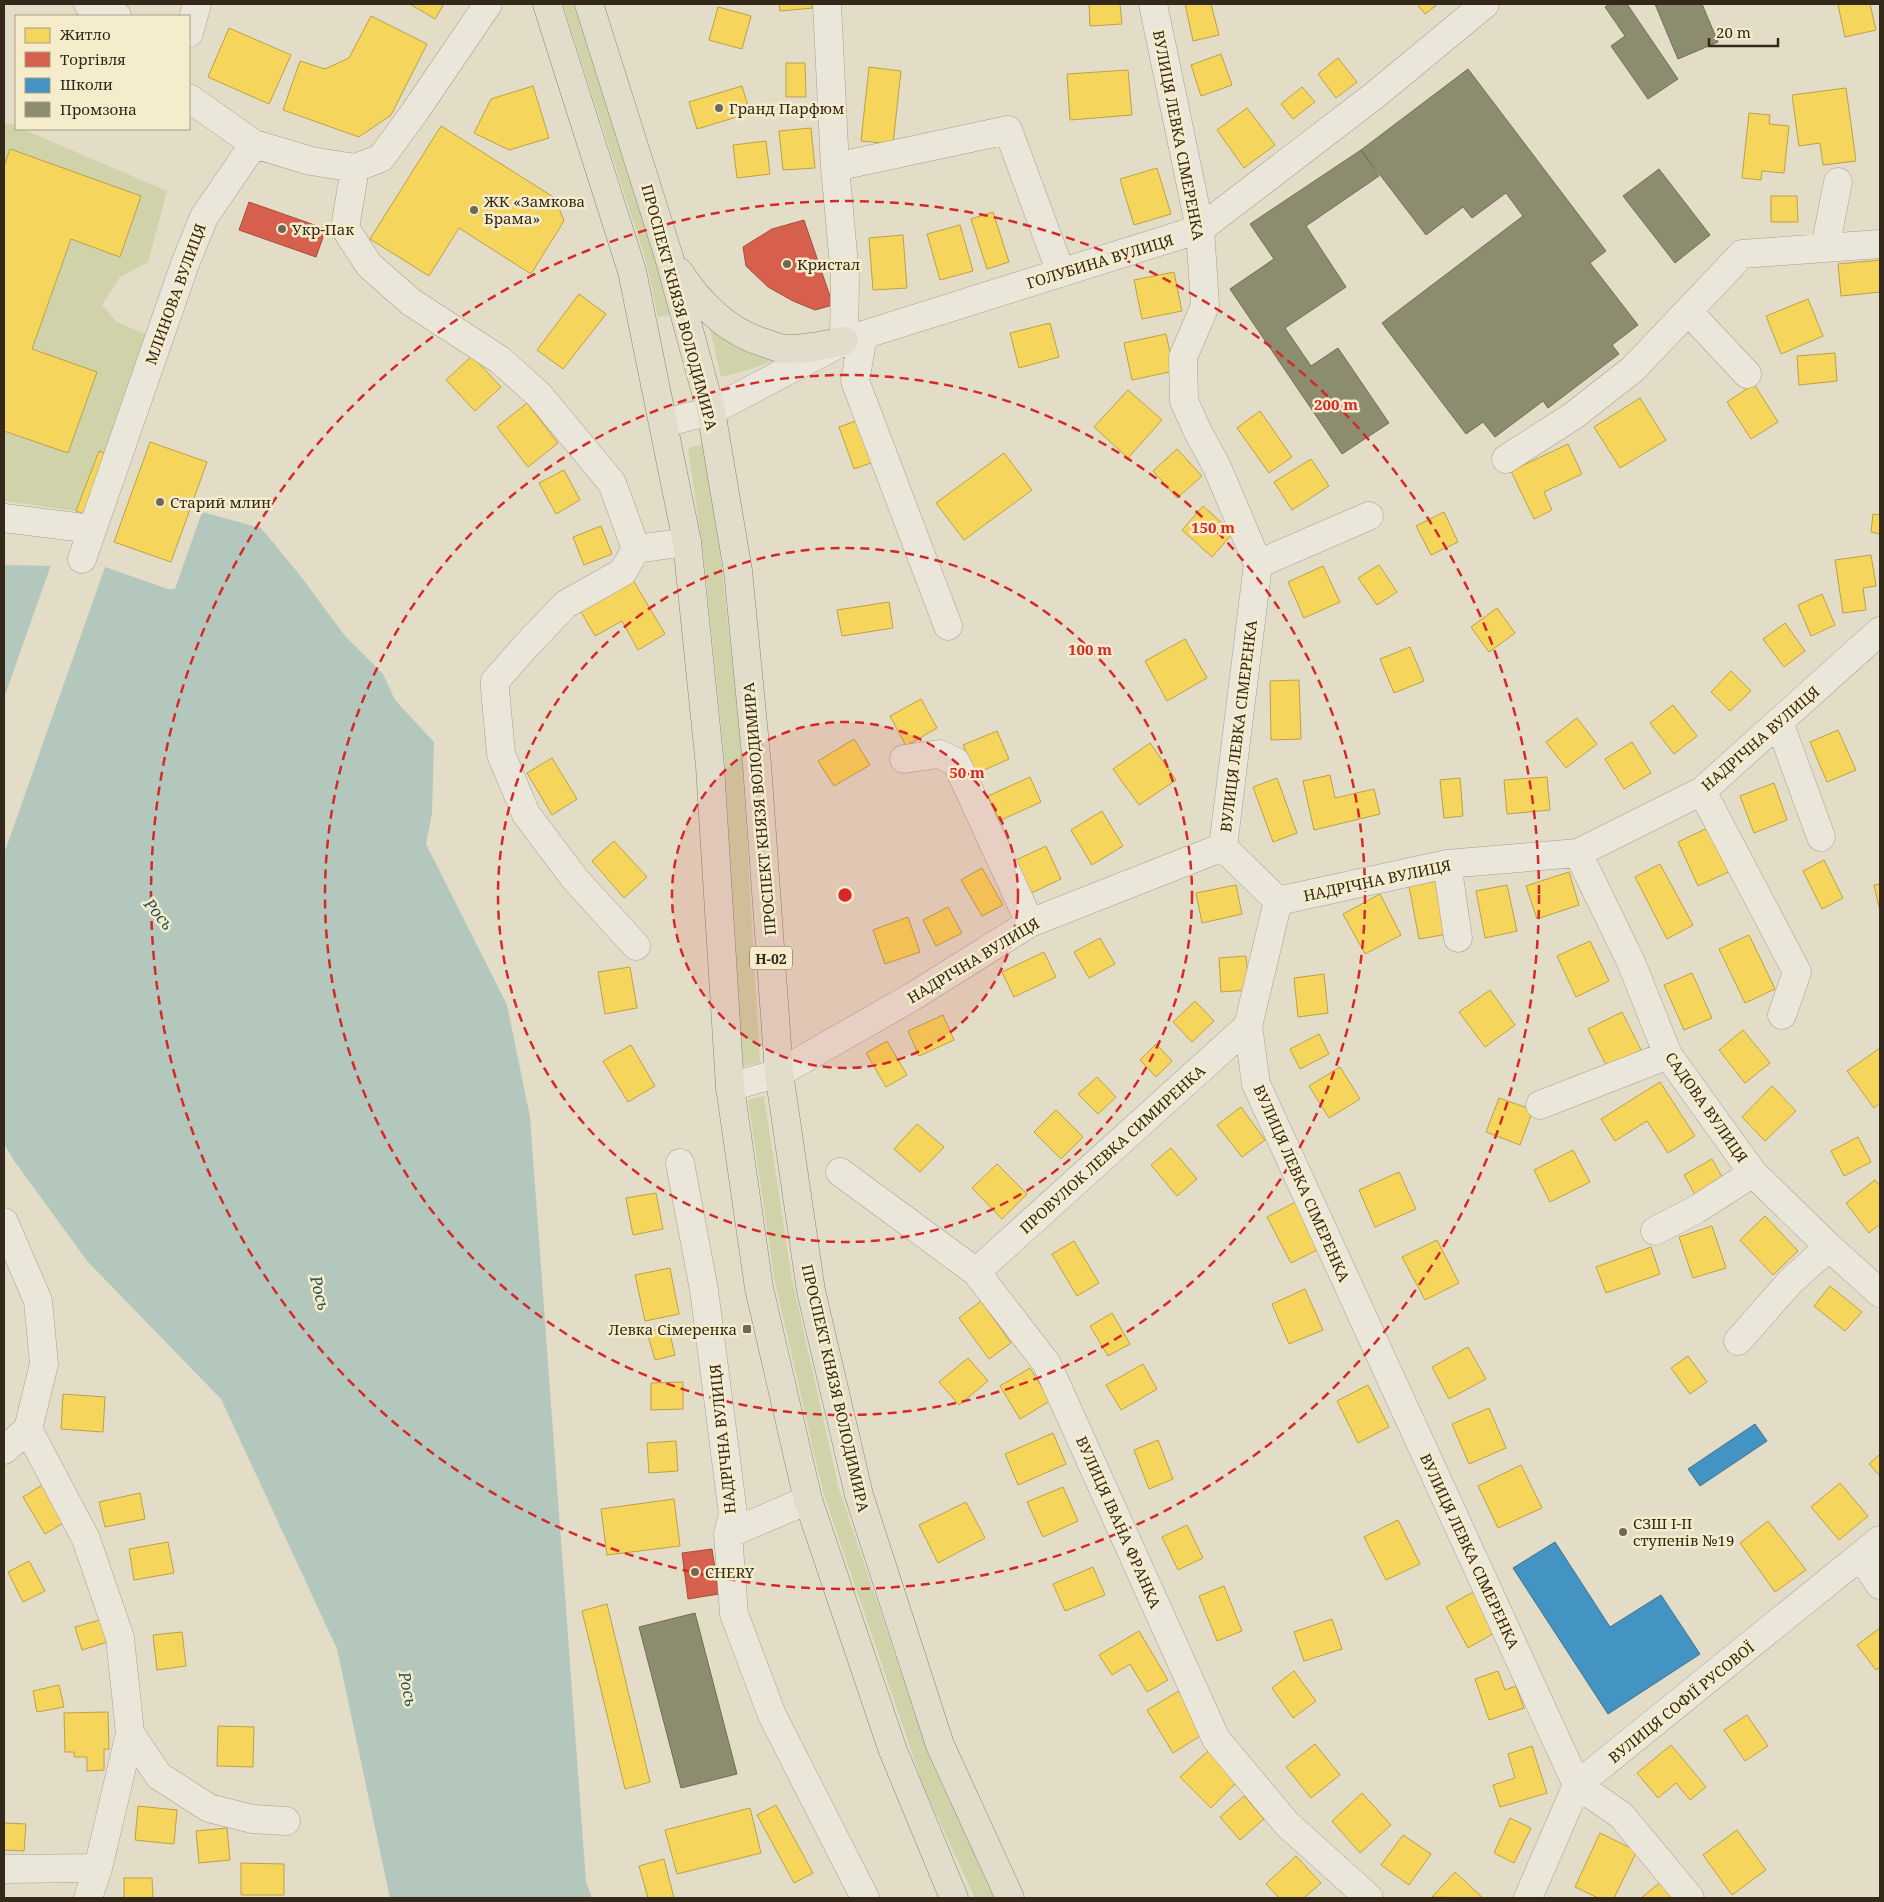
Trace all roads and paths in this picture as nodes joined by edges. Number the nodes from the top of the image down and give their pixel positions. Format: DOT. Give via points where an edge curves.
graph roads {
  1 [pos="88,4"];
  2 [pos="197,4"];
  3 [pos="488,4"];
  4 [pos="547,4"];
  5 [pos="589,4"];
  6 [pos="827,4"];
  7 [pos="1153,4"];
  8 [pos="1485,4"];
  9 [pos="115,15"];
  10 [pos="190,29"];
  11 [pos="190,99"];
  12 [pos="254,144"];
  13 [pos="355,168"];
  14 [pos="835,168"];
  15 [pos="1838,182"];
  16 [pos="1200,229"];
  17 [pos="1880,244"];
  18 [pos="1825,248"];
  19 [pos="669,257"];
  20 [pos="1061,273"];
  21 [pos="1688,311"];
  22 [pos="854,339"];
  23 [pos="1747,374"];
  24 [pos="711,411"];
  25 [pos="664,423"];
  26 [pos="1506,459"];
  27 [pos="1370,516"];
  28 [pos="4,518"];
  29 [pos="92,529"];
  30 [pos="687,542"];
  31 [pos="636,549"];
  32 [pos="82,559"];
  33 [pos="1258,564"];
  34 [pos="948,626"];
  35 [pos="1880,631"];
  36 [pos="1779,722"];
  37 [pos="904,759"];
  38 [pos="1702,791"];
  39 [pos="1821,837"];
  40 [pos="1223,847"];
  41 [pos="1578,853"];
  42 [pos="1447,864"];
  43 [pos="1278,901"];
  44 [pos="1030,923"];
  45 [pos="1458,938"];
  46 [pos="636,946"];
  47 [pos="1782,1015"];
  48 [pos="1248,1026"];
  49 [pos="1668,1054"];
  50 [pos="779,1074"];
  51 [pos="730,1087"];
  52 [pos="1540,1105"];
  53 [pos="680,1163"];
  54 [pos="840,1172"];
  55 [pos="1753,1173"];
  56 [pos="4,1222"];
  57 [pos="1655,1232"];
  58 [pos="1829,1247"];
  59 [pos="976,1272"];
  60 [pos="1880,1293"];
  61 [pos="1738,1341"];
  62 [pos="28,1429"];
  63 [pos="4,1450"];
  64 [pos="808,1500"];
  65 [pos="728,1534"];
  66 [pos="1871,1548"];
  67 [pos="1880,1585"];
  68 [pos="130,1733"];
  69 [pos="1577,1785"];
  70 [pos="286,1821"];
  71 [pos="98,1868"];
  72 [pos="4,1869"];
  73 [pos="88,1898"];
  74 [pos="866,1898"];
  75 [pos="954,1898"];
  76 [pos="1010,1898"];
  77 [pos="1369,1898"];
  78 [pos="1528,1898"];
  79 [pos="1690,1898"];
  1 -- 9 [label="street"];
  2 -- 10 [label="street"];
  3 -- 13 [label="street" via="381,158"];
  4 -- 25 [label="main road" via="632,271"];
  5 -- 19 [label="main road, ПРОСПЕКТ КНЯЗЯ ВОЛОДИМИРА / Н-02"];
  6 -- 14 [label="street"];
  7 -- 16 [label="street, ВУЛИЦЯ ЛЕВКА СІМЕРЕНКА"];
  8 -- 16 [label="street, ГОЛУБИНА ВУЛИЦЯ" via="1375,95"];
  11 -- 12 [label="street"];
  12 -- 13 [label="street"];
  12 -- 29 [label="street, МЛИНОВА ВУЛИЦЯ" via="204,217"];
  13 -- 31 [label="street" via="345,228 369,265 411,302 500,360 539,395 612,483"];
  14 -- 20 [label="street" via="1008,130"];
  14 -- 22 [label="street"];
  15 -- 18 [label="street"];
  16 -- 20 [label="street, ГОЛУБИНА ВУЛИЦЯ"];
  16 -- 33 [label="street, ВУЛИЦЯ ЛЕВКА СІМЕРЕНКА" via="1205,306 1183,357 1184,401 1217,467"];
  17 -- 18 [label="street"];
  18 -- 21 [label="street" via="1742,254"];
  19 -- 22 [label="main road" via="692,292 719,320 749,339 782,349 813,348"];
  19 -- 24 [label="main road, ПРОСПЕКТ КНЯЗЯ ВОЛОДИМИРА / Н-02"];
  20 -- 22 [label="street, ГОЛУБИНА ВУЛИЦЯ"];
  21 -- 23 [label="street"];
  21 -- 26 [label="street" via="1633,368 1573,416"];
  22 -- 24 [label="street, ГОЛУБИНА ВУЛИЦЯ"];
  22 -- 34 [label="street" via="855,381"];
  24 -- 25 [label="street, ГОЛУБИНА ВУЛИЦЯ"];
  24 -- 50 [label="main road, ПРОСПЕКТ КНЯЗЯ ВОЛОДИМИРА / Н-02" via="738,571 757,766"];
  25 -- 30 [label="main road"];
  27 -- 33 [label="street"];
  28 -- 29 [label="street"];
  29 -- 32 [label="street, МЛИНОВА ВУЛИЦЯ"];
  30 -- 31 [label="street"];
  30 -- 51 [label="main road" via="710,766"];
  31 -- 46 [label="street" via="622,572 566,604 495,681 495,689 501,754 526,814 575,879"];
  33 -- 40 [label="street, ВУЛИЦЯ ЛЕВКА СІМЕРЕНКА"];
  35 -- 36 [label="street, НАДРІЧНА ВУЛИЦЯ"];
  36 -- 38 [label="street, НАДРІЧНА ВУЛИЦЯ"];
  36 -- 39 [label="street"];
  37 -- 44 [label="street" via="939,754 956,762"];
  38 -- 41 [label="street, НАДРІЧНА ВУЛИЦЯ"];
  38 -- 47 [label="street" via="1797,972"];
  40 -- 43 [label="street, ВУЛИЦЯ ЛЕВКА СІМЕРЕНКА"];
  40 -- 44 [label="street, НАДРІЧНА ВУЛИЦЯ"];
  41 -- 42 [label="street, НАДРІЧНА ВУЛИЦЯ"];
  41 -- 49 [label="street, САДОВА ВУЛИЦЯ" via="1631,962"];
  42 -- 43 [label="street, НАДРІЧНА ВУЛИЦЯ"];
  42 -- 45 [label="street"];
  43 -- 48 [label="street, ВУЛИЦЯ ЛЕВКА СІМЕРЕНКА"];
  44 -- 50 [label="street, НАДРІЧНА ВУЛИЦЯ" via="912,997"];
  48 -- 59 [label="street, ПРОВУЛОК ЛЕВКА СИМИРЕНКА"];
  48 -- 69 [label="street, ВУЛИЦЯ ЛЕВКА СІМЕРЕНКА" via="1256,1084"];
  49 -- 52 [label="street"];
  49 -- 55 [label="street, САДОВА ВУЛИЦЯ"];
  50 -- 51 [label="street, НАДРІЧНА ВУЛИЦЯ"];
  50 -- 76 [label="main road, ПРОСПЕКТ КНЯЗЯ ВОЛОДИМИРА / Н-02" via="811,1291 859,1495 940,1745"];
  51 -- 64 [label="main road" via="759,1288"];
  53 -- 65 [label="street, НАДРІЧНА ВУЛИЦЯ" via="704,1290 733,1514"];
  54 -- 59 [label="street, ВУЛИЦЯ ІВАНА ФРАНКА"];
  55 -- 57 [label="street"];
  55 -- 58 [label="street, САДОВА ВУЛИЦЯ"];
  56 -- 62 [label="street" via="38,1301 44,1364"];
  58 -- 60 [label="street, САДОВА ВУЛИЦЯ"];
  58 -- 61 [label="street" via="1791,1281"];
  59 -- 77 [label="street, ВУЛИЦЯ ІВАНА ФРАНКА" via="1047,1364 1216,1739 1287,1824"];
  62 -- 63 [label="street"];
  62 -- 68 [label="street" via="86,1539 120,1638"];
  64 -- 65 [label="street"];
  64 -- 75 [label="main road" via="892,1748"];
  65 -- 74 [label="street, НАДРІЧНА ВУЛИЦЯ" via="734,1614 772,1714"];
  66 -- 67 [label="street"];
  66 -- 69 [label="street, ВУЛИЦЯ СОФІЇ РУСОВОЇ"];
  68 -- 70 [label="street" via="159,1776 209,1808 252,1819"];
  68 -- 71 [label="street"];
  69 -- 78 [label="street, ВУЛИЦЯ СОФІЇ РУСОВОЇ"];
  69 -- 79 [label="street" via="1621,1815"];
  71 -- 72 [label="street"];
  71 -- 73 [label="street"];
}
